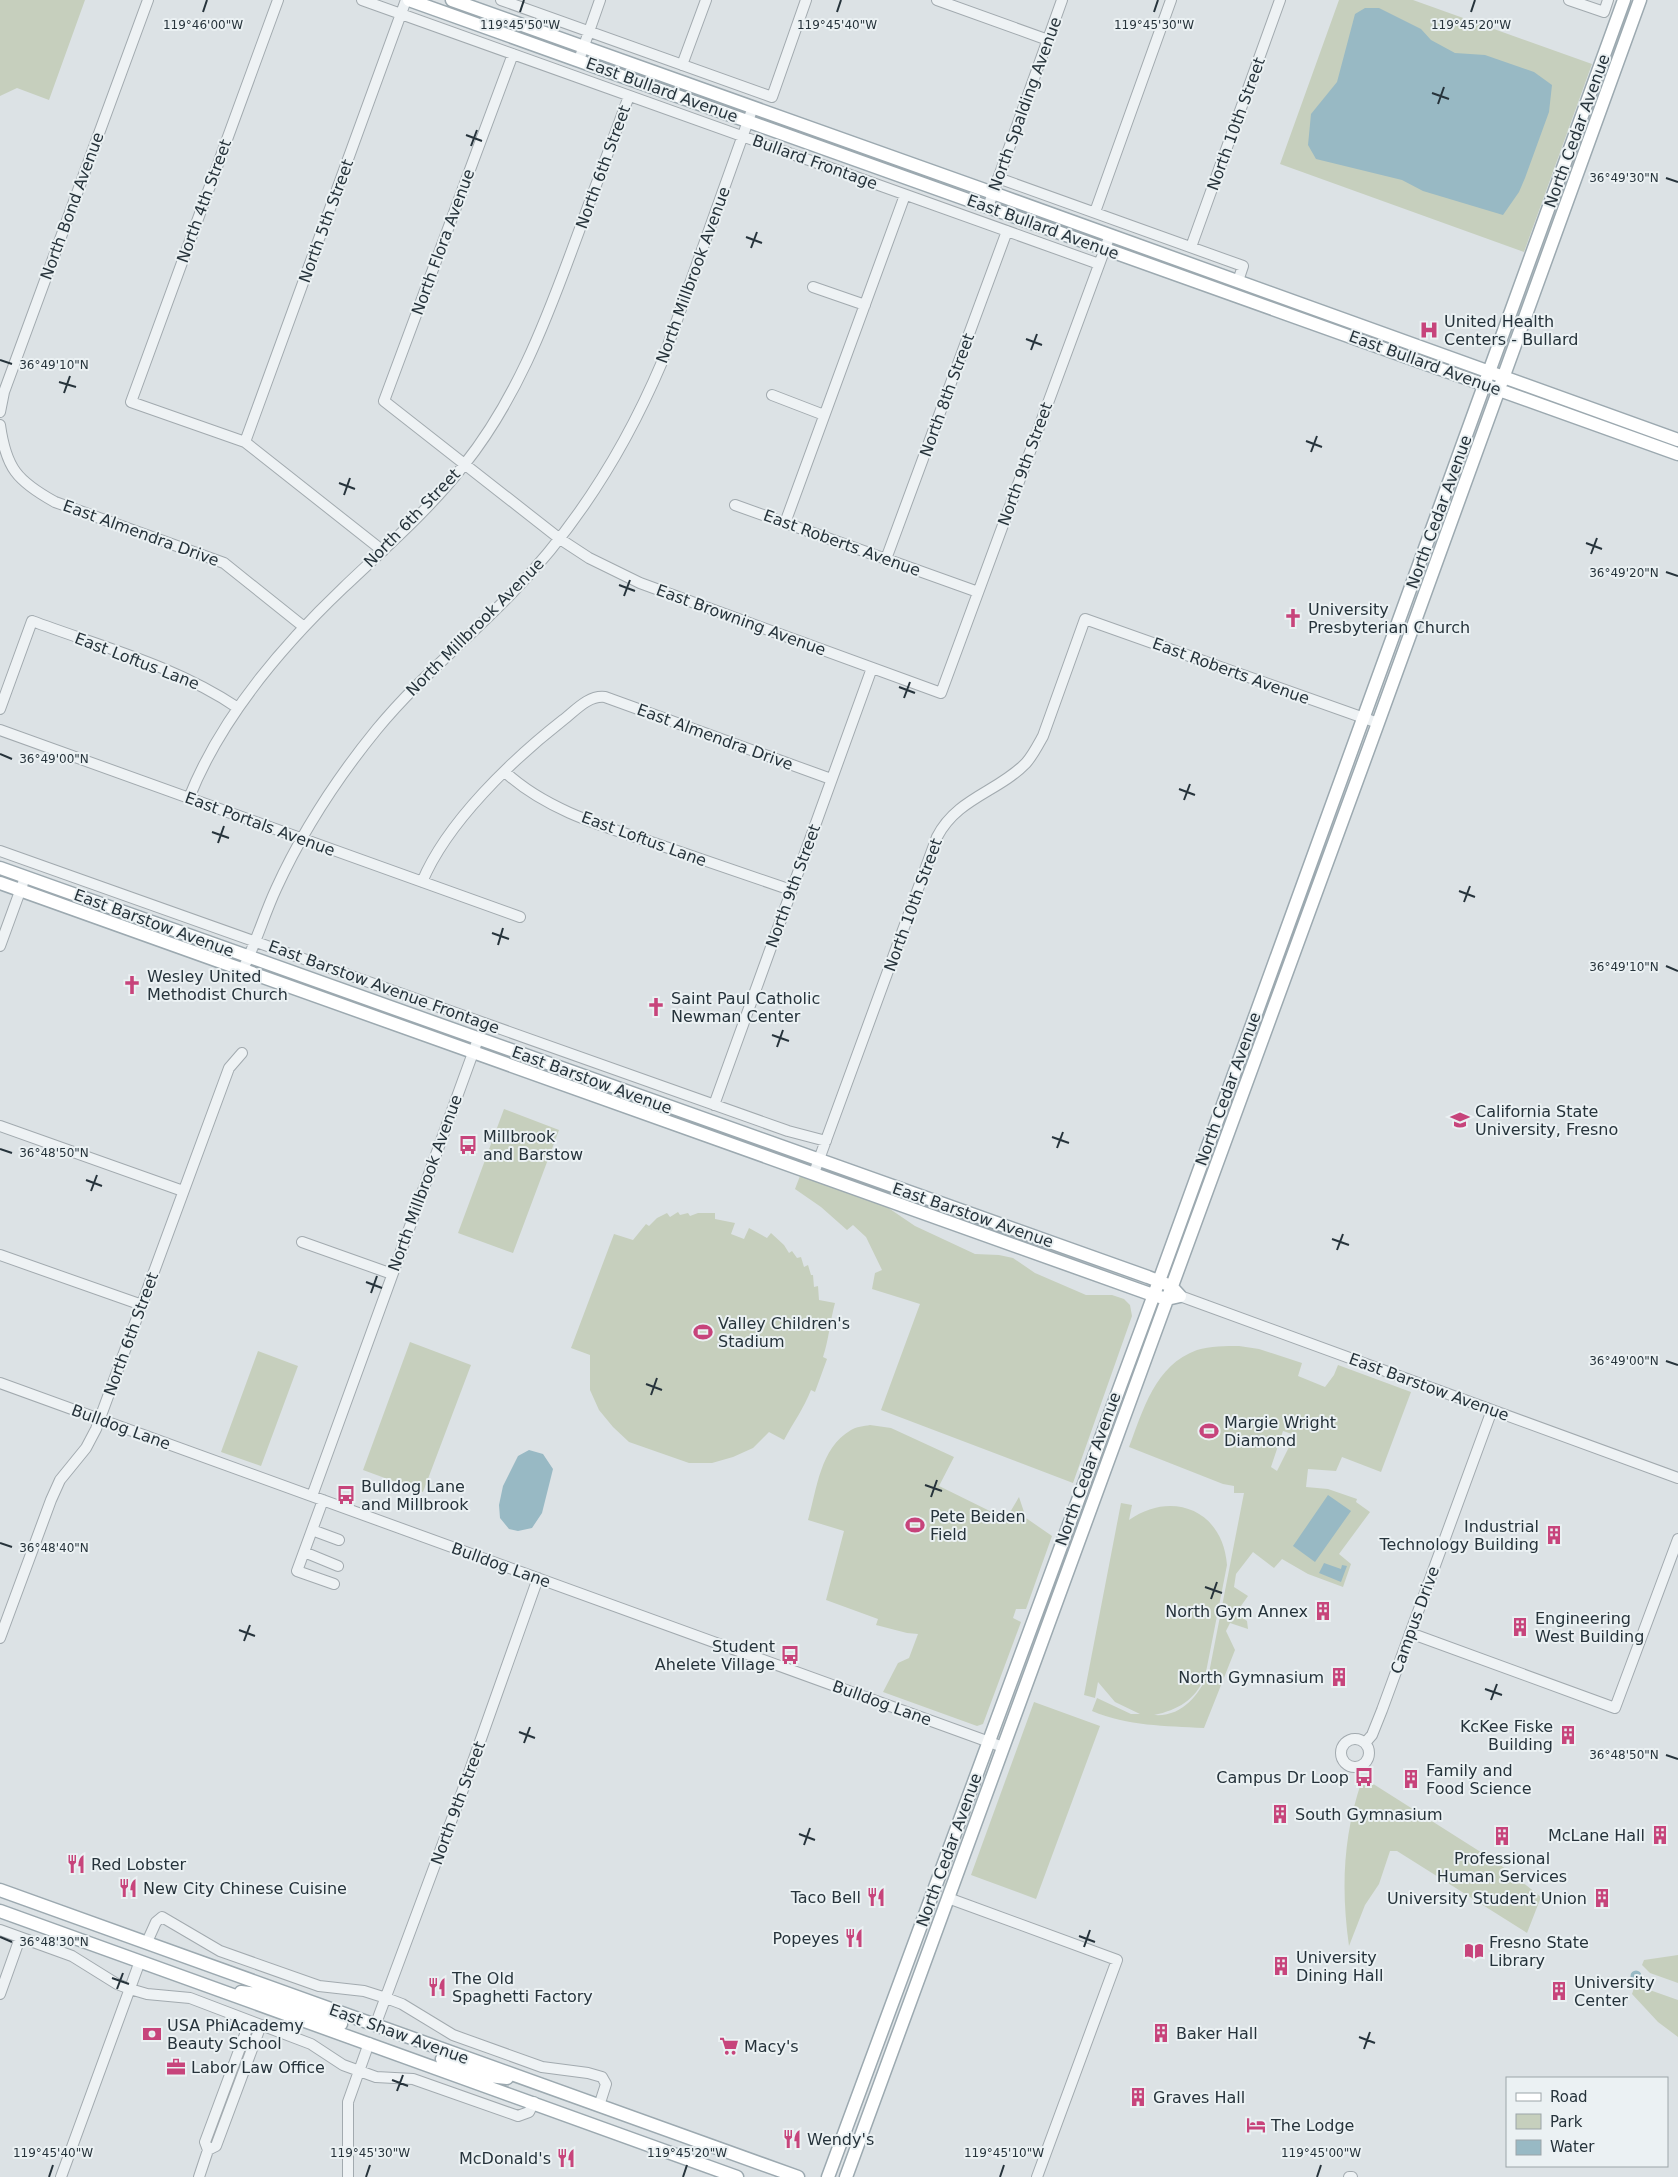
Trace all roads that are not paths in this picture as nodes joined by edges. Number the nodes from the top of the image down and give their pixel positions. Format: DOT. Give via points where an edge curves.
graph roads {
  1 [pos="148,0"];
  2 [pos="278,0"];
  3 [pos="362,0"];
  4 [pos="407,0"];
  5 [pos="452,0"];
  6 [pos="501,0"];
  7 [pos="600,0"];
  8 [pos="706,0"];
  9 [pos="806,0"];
  10 [pos="938,0"];
  11 [pos="1062,0"];
  12 [pos="1171,0"];
  13 [pos="1280,0"];
  14 [pos="1569,0"];
  15 [pos="1608,0"];
  16 [pos="1624,0"];
  17 [pos="1640,0"];
  18 [pos="401,14"];
  19 [pos="589,32"];
  20 [pos="1048,40"];
  21 [pos="584,46"];
  22 [pos="513,54"];
  23 [pos="578,60"];
  24 [pos="682,65"];
  25 [pos="629,96"];
  26 [pos="753,107"];
  27 [pos="748,122"];
  28 [pos="743,136"];
  29 [pos="998,178"];
  30 [pos="993,193"];
  31 [pos="905,195"];
  32 [pos="988,207"];
  33 [pos="1094,212"];
  34 [pos="1007,231"];
  35 [pos="1110,235"];
  36 [pos="1191,247"];
  37 [pos="1104,249"];
  38 [pos="1099,264"];
  39 [pos="1238,281"];
  40 [pos="813,287"];
  41 [pos="865,305"];
  42 [pos="1490,371"];
  43 [pos="1504,376"];
  44 [pos="1486,384"];
  45 [pos="1499,389"];
  46 [pos="772,395"];
  47 [pos="384,401"];
  48 [pos="0,412"];
  49 [pos="824,415"];
  50 [pos="0,424"];
  51 [pos="1678,440"];
  52 [pos="245,442"];
  53 [pos="1678,454"];
  54 [pos="3,457"];
  55 [pos="464,465"];
  56 [pos="734,505"];
  57 [pos="785,523"];
  58 [pos="560,539"];
  59 [pos="383,551"];
  60 [pos="886,559"];
  61 [pos="978,592"];
  62 [pos="1085,619"];
  63 [pos="304,627"];
  64 [pos="872,668"];
  65 [pos="941,693"];
  66 [pos="238,708"];
  67 [pos="0,709"];
  68 [pos="1364,718"];
  69 [pos="1378,723"];
  70 [pos="0,730"];
  71 [pos="505,772"];
  72 [pos="831,779"];
  73 [pos="189,798"];
  74 [pos="301,838"];
  75 [pos="0,851"];
  76 [pos="1310,867"];
  77 [pos="0,868"];
  78 [pos="25,877"];
  79 [pos="422,882"];
  80 [pos="0,883"];
  81 [pos="20,890"];
  82 [pos="791,890"];
  83 [pos="520,917"];
  84 [pos="256,941"];
  85 [pos="0,946"];
  86 [pos="249,958"];
  87 [pos="243,969"];
  88 [pos="1285,977"];
  89 [pos="478,1039"];
  90 [pos="473,1052"];
  91 [pos="242,1053"];
  92 [pos="714,1105"];
  93 [pos="0,1126"];
  94 [pos="826,1141"];
  95 [pos="816,1167"];
  96 [pos="183,1191"];
  97 [pos="302,1242"];
  98 [pos="0,1255"];
  99 [pos="392,1274"];
  100 [pos="1158,1281"];
  101 [pos="1171,1286"];
  102 [pos="1153,1295"];
  103 [pos="1180,1296"];
  104 [pos="1167,1299"];
  105 [pos="142,1305"];
  106 [pos="0,1382"];
  107 [pos="1492,1410"];
  108 [pos="100,1419"];
  109 [pos="1678,1478"];
  110 [pos="312,1496"];
  111 [pos="322,1500"];
  112 [pos="312,1530"];
  113 [pos="1678,1539"];
  114 [pos="339,1540"];
  115 [pos="304,1552"];
  116 [pos="338,1566"];
  117 [pos="538,1578"];
  118 [pos="334,1584"];
  119 [pos="1410,1633"];
  120 [pos="0,1638"];
  121 [pos="988,1742"];
  122 [pos="1365,1744"];
  123 [pos="1003,1747"];
  124 [pos="0,1890"];
  125 [pos="948,1898"];
  126 [pos="0,1911"];
  127 [pos="0,1930"];
  128 [pos="20,1938"];
  129 [pos="147,1942"];
  130 [pos="140,1961"];
  131 [pos="904,1973"];
  132 [pos="130,1989"];
  133 [pos="221,1990"];
  134 [pos="0,1994"];
  135 [pos="386,1998"];
  136 [pos="908,2008"];
  137 [pos="890,2012"];
  138 [pos="250,2021"];
  139 [pos="261,2025"];
  140 [pos="375,2026"];
  141 [pos="369,2043"];
  142 [pos="359,2071"];
  143 [pos="527,2080"];
  144 [pos="878,2093"];
  145 [pos="534,2102"];
  146 [pos="599,2106"];
  147 [pos="208,2150"];
  148 [pos="61,2177"];
  149 [pos="199,2177"];
  150 [pos="348,2177"];
  151 [pos="737,2177"];
  152 [pos="798,2177"];
  153 [pos="828,2177"];
  154 [pos="846,2177"];
  155 [pos="1037,2177"];
  1 -- 48 [label="street, North Bond Avenue" via="4,392"];
  2 -- 52 [label="street, North 4th Street" via="131,402"];
  3 -- 18 [label="street, Bullard Frontage"];
  4 -- 18 [label="street, North 5th Street"];
  4 -- 23 [label="main road, East Bullard Avenue"];
  5 -- 21 [label="main road, East Bullard Avenue"];
  6 -- 19 [label="street"];
  7 -- 19 [label="street"];
  8 -- 24 [label="street"];
  9 -- 24 [label="street" via="772,97"];
  10 -- 20 [label="street"];
  11 -- 20 [label="street, North Spalding Avenue"];
  12 -- 33 [label="street"];
  13 -- 36 [label="street, North 10th Street"];
  14 -- 15 [label="street" via="1604,12"];
  16 -- 42 [label="main road, North Cedar Avenue"];
  17 -- 43 [label="main road, North Cedar Avenue"];
  18 -- 22 [label="street, Bullard Frontage"];
  18 -- 52 [label="street, North 5th Street"];
  19 -- 21 [label="street"];
  19 -- 24 [label="street"];
  20 -- 29 [label="street, North Spalding Avenue"];
  21 -- 23 [label="street"];
  21 -- 26 [label="main road, East Bullard Avenue"];
  22 -- 25 [label="street, Bullard Frontage"];
  22 -- 47 [label="street, North Flora Avenue"];
  23 -- 27 [label="main road, East Bullard Avenue"];
  25 -- 28 [label="street, Bullard Frontage"];
  25 -- 55 [label="street, North 6th Street" via="543,327 502,410"];
  26 -- 27 [label="street, North Millbrook Avenue"];
  26 -- 30 [label="main road, East Bullard Avenue"];
  27 -- 28 [label="street, North Millbrook Avenue"];
  27 -- 32 [label="main road, East Bullard Avenue"];
  28 -- 31 [label="street, Bullard Frontage"];
  28 -- 58 [label="street, North Millbrook Avenue" via="662,362 644,403 625,441"];
  29 -- 30 [label="street, North Spalding Avenue"];
  29 -- 33 [label="street"];
  30 -- 32 [label="street, North Spalding Avenue"];
  30 -- 35 [label="main road, East Bullard Avenue"];
  31 -- 34 [label="street, Bullard Frontage"];
  31 -- 41 [label="street"];
  32 -- 37 [label="main road, East Bullard Avenue"];
  33 -- 36 [label="street"];
  34 -- 38 [label="street, Bullard Frontage"];
  34 -- 60 [label="street, North 8th Street"];
  35 -- 37 [label="street, North 9th Street"];
  35 -- 39 [label="main road, East Bullard Avenue"];
  36 -- 39 [label="street" via="1243,266"];
  37 -- 38 [label="street, North 9th Street"];
  37 -- 44 [label="main road, East Bullard Avenue"];
  38 -- 61 [label="street, North 9th Street"];
  39 -- 42 [label="main road, East Bullard Avenue"];
  40 -- 41 [label="street"];
  41 -- 49 [label="street"];
  42 -- 43 [label="main road, East Bullard Avenue"];
  42 -- 44 [label="main road, North Cedar Avenue"];
  43 -- 45 [label="main road, North Cedar Avenue"];
  43 -- 51 [label="main road, East Bullard Avenue"];
  44 -- 45 [label="main road, East Bullard Avenue"];
  44 -- 68 [label="main road, North Cedar Avenue"];
  45 -- 53 [label="main road, East Bullard Avenue"];
  45 -- 69 [label="main road, North Cedar Avenue"];
  46 -- 49 [label="street"];
  47 -- 55 [label="street, East Browning Avenue"];
  49 -- 57 [label="street"];
  50 -- 54 [label="street"];
  52 -- 59 [label="street"];
  54 -- 63 [label="street, East Almendra Drive" via="25,484 55,502 224,563"];
  55 -- 58 [label="street, East Browning Avenue"];
  55 -- 59 [label="street, North 6th Street" via="437,498"];
  56 -- 57 [label="street, East Roberts Avenue"];
  57 -- 60 [label="street, East Roberts Avenue"];
  58 -- 64 [label="street, East Browning Avenue" via="589,558 640,583"];
  58 -- 74 [label="street, North Millbrook Avenue" via="512,593 415,686 338,781"];
  59 -- 63 [label="street, North 6th Street"];
  60 -- 61 [label="street, East Roberts Avenue"];
  61 -- 65 [label="street, North 9th Street"];
  62 -- 68 [label="street, East Roberts Avenue"];
  62 -- 94 [label="street, North 10th Street" via="1034,753 1013,773 961,807 943,825 937,837"];
  63 -- 66 [label="street, North 6th Street"];
  64 -- 65 [label="street, East Browning Avenue"];
  64 -- 72 [label="street, North 9th Street"];
  66 -- 67 [label="street, East Loftus Lane" via="186,677 32,621"];
  66 -- 73 [label="street, North 6th Street" via="216,743"];
  68 -- 69 [label="street, East Roberts Avenue"];
  68 -- 76 [label="main road, North Cedar Avenue"];
  69 -- 88 [label="main road, North Cedar Avenue"];
  70 -- 73 [label="street, East Portals Avenue"];
  71 -- 72 [label="street, East Almendra Drive" via="550,730 597,696"];
  71 -- 79 [label="street" via="485,791 450,835"];
  71 -- 82 [label="street, East Loftus Lane" via="527,791 555,806"];
  72 -- 82 [label="street, North 9th Street"];
  73 -- 74 [label="street, East Portals Avenue"];
  74 -- 79 [label="street, East Portals Avenue"];
  74 -- 84 [label="street, North Millbrook Avenue" via="275,890"];
  75 -- 84 [label="street, East Barstow Avenue Frontage"];
  76 -- 88 [label="main road" via="1313,877 1292,939"];
  76 -- 100 [label="main road, North Cedar Avenue"];
  77 -- 78 [label="main road, East Barstow Avenue"];
  78 -- 81 [label="street"];
  78 -- 86 [label="main road, East Barstow Avenue"];
  79 -- 83 [label="street, East Portals Avenue"];
  80 -- 81 [label="main road, East Barstow Avenue"];
  81 -- 85 [label="street"];
  81 -- 87 [label="main road, East Barstow Avenue"];
  82 -- 92 [label="street, North 9th Street"];
  84 -- 86 [label="street, North Millbrook Avenue"];
  84 -- 92 [label="street, East Barstow Avenue Frontage"];
  86 -- 87 [label="street, North Millbrook Avenue"];
  86 -- 89 [label="main road, East Barstow Avenue"];
  87 -- 90 [label="main road, East Barstow Avenue"];
  88 -- 101 [label="main road, North Cedar Avenue"];
  89 -- 90 [label="street, North Millbrook Avenue"];
  89 -- 95 [label="main road, East Barstow Avenue"];
  90 -- 95 [label="main road, East Barstow Avenue"];
  90 -- 99 [label="street, North Millbrook Avenue"];
  91 -- 96 [label="street, North 6th Street" via="229,1068"];
  92 -- 94 [label="street, East Barstow Avenue Frontage"];
  93 -- 96 [label="street"];
  94 -- 95 [label="street, North 10th Street"];
  95 -- 100 [label="main road, East Barstow Avenue"];
  95 -- 102 [label="main road, East Barstow Avenue"];
  96 -- 105 [label="street, North 6th Street"];
  97 -- 99 [label="street"];
  98 -- 105 [label="street"];
  99 -- 110 [label="street, North Millbrook Avenue"];
  100 -- 101 [label="main road, East Barstow Avenue"];
  100 -- 102 [label="main road, North Cedar Avenue"];
  101 -- 103 [label="main road, East Barstow Avenue"];
  101 -- 104 [label="main road, North Cedar Avenue"];
  102 -- 104 [label="main road, East Barstow Avenue"];
  102 -- 121 [label="main road, North Cedar Avenue"];
  103 -- 104 [label="main road, East Barstow Avenue"];
  103 -- 107 [label="street, East Barstow Avenue"];
  104 -- 123 [label="main road, North Cedar Avenue"];
  105 -- 108 [label="street, North 6th Street"];
  106 -- 108 [label="street, Bulldog Lane"];
  107 -- 109 [label="street, East Barstow Avenue"];
  107 -- 119 [label="street, Campus Drive"];
  108 -- 110 [label="street, Bulldog Lane"];
  108 -- 120 [label="street, North 6th Street" via="92,1439 65,1473 51,1500"];
  110 -- 111 [label="street, Bulldog Lane"];
  111 -- 112 [label="street"];
  111 -- 117 [label="street, Bulldog Lane"];
  112 -- 114 [label="street"];
  112 -- 115 [label="street"];
  113 -- 119 [label="street" via="1615,1708"];
  115 -- 116 [label="street"];
  115 -- 118 [label="street" via="297,1571"];
  117 -- 121 [label="street, Bulldog Lane"];
  117 -- 135 [label="street, North 9th Street"];
  119 -- 122 [label="street, Campus Drive" via="1372,1735"];
  121 -- 123 [label="street, Bulldog Lane"];
  121 -- 131 [label="main road, North Cedar Avenue"];
  123 -- 125 [label="main road, North Cedar Avenue"];
  124 -- 129 [label="main road, East Shaw Avenue"];
  125 -- 136 [label="main road, North Cedar Avenue"];
  125 -- 155 [label="street" via="1117,1960"];
  126 -- 130 [label="main road, East Shaw Avenue"];
  127 -- 128 [label="street"];
  128 -- 132 [label="street" via="81,1960 108,1979"];
  128 -- 134 [label="street"];
  129 -- 135 [label="street" via="156,1922 162,1917 220,1951 319,1986 364,1991"];
  129 -- 140 [label="main road, East Shaw Avenue"];
  130 -- 132 [label="street"];
  130 -- 133 [label="main road, East Shaw Avenue"];
  131 -- 136 [label="main road" via="908,1985 904,2002"];
  131 -- 137 [label="main road, North Cedar Avenue"];
  132 -- 138 [label="street" via="190,1998"];
  132 -- 148 [label="street"];
  133 -- 140 [label="main road" via="259,1994 360,2031 369,2031"];
  133 -- 141 [label="main road, East Shaw Avenue"];
  135 -- 140 [label="street, North 9th Street"];
  135 -- 146 [label="street" via="453,2035 542,2067 602,2077 606,2084"];
  136 -- 144 [label="main road, North Cedar Avenue"];
  137 -- 144 [label="main road" via="895,2021 881,2061"];
  137 -- 153 [label="main road, North Cedar Avenue"];
  138 -- 139 [label="street"];
  138 -- 147 [label="street" via="205,2142"];
  139 -- 142 [label="street" via="311,2044 343,2065"];
  139 -- 147 [label="street" via="216,2146"];
  140 -- 143 [label="main road, East Shaw Avenue"];
  141 -- 142 [label="street"];
  141 -- 143 [label="main road" via="383,2038 489,2076"];
  141 -- 145 [label="main road, East Shaw Avenue"];
  142 -- 145 [label="street" via="376,2077 413,2079 518,2116 529,2112"];
  142 -- 150 [label="street" via="348,2102"];
  143 -- 146 [label="main road, East Shaw Avenue"];
  144 -- 154 [label="main road, North Cedar Avenue"];
  145 -- 151 [label="main road, East Shaw Avenue"];
  146 -- 152 [label="main road, East Shaw Avenue"];
  147 -- 149 [label="street"];
}
